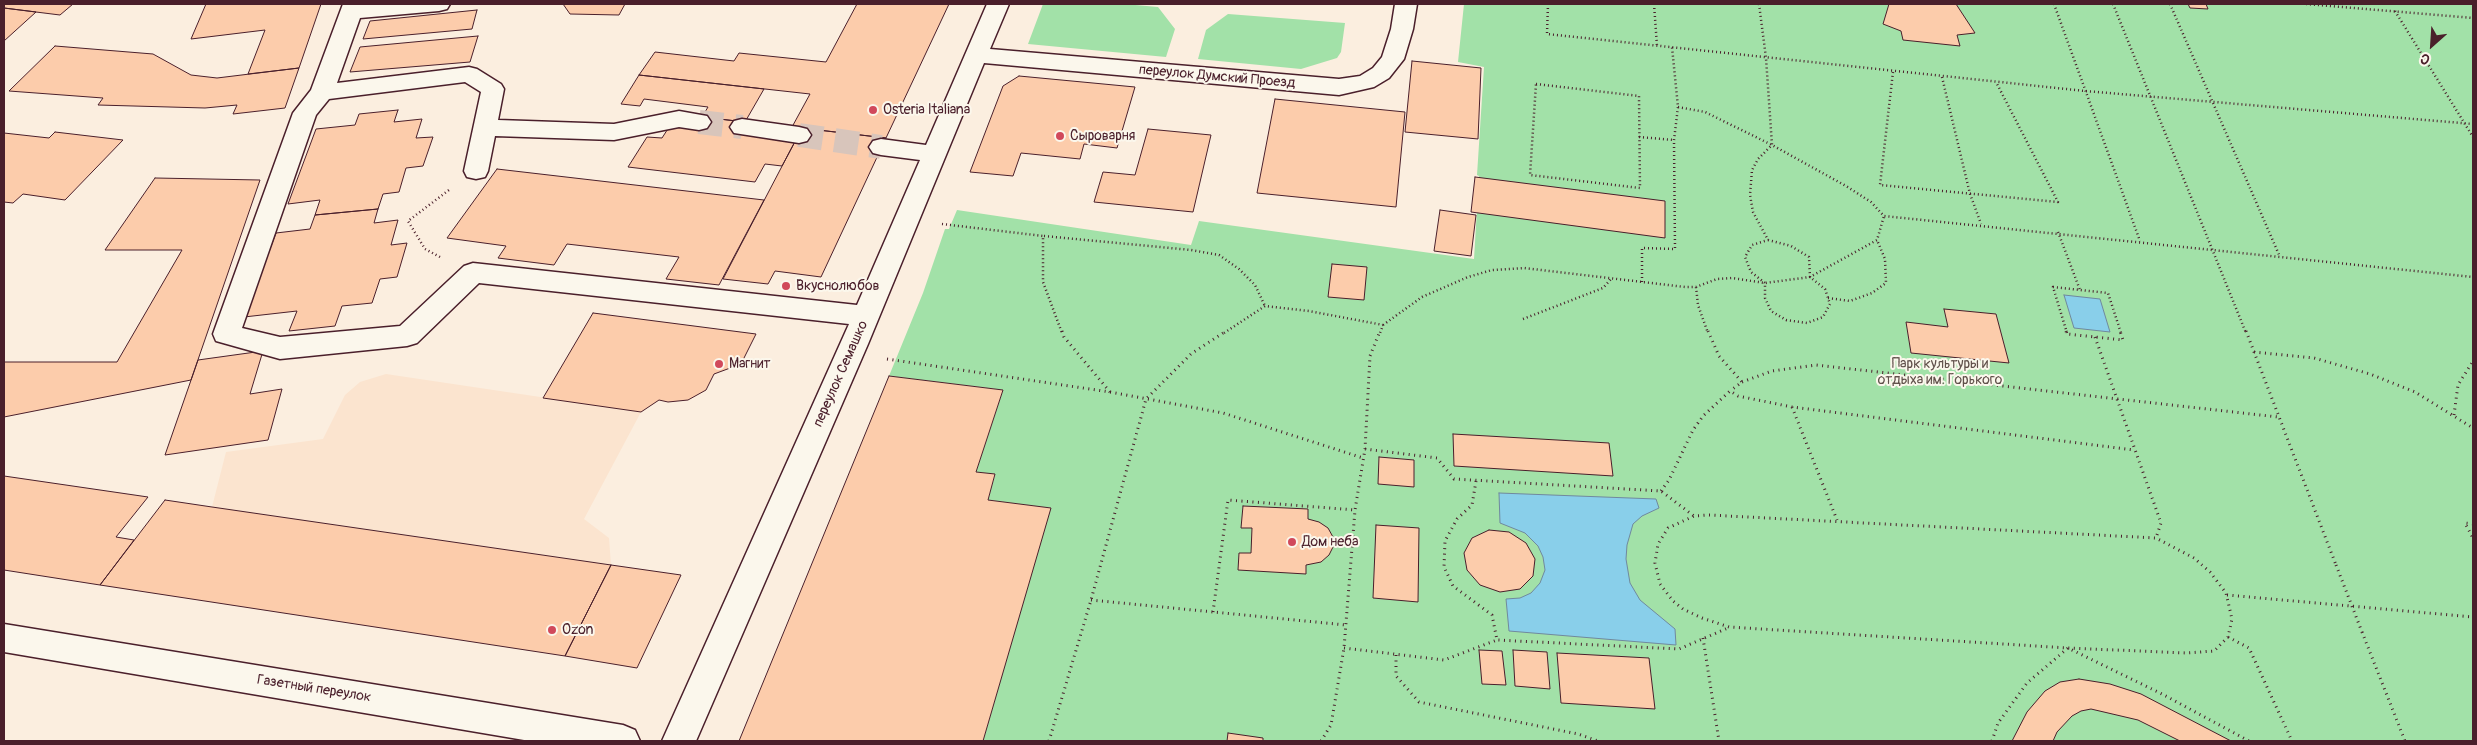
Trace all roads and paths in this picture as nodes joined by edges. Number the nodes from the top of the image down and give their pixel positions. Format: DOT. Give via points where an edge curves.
graph roads {
  1 [pos="439,4"];
  2 [pos="998,4"];
  3 [pos="1406,4"];
  4 [pos="1548,4"];
  5 [pos="1654,4"];
  6 [pos="1759,4"];
  7 [pos="2054,4"];
  8 [pos="2113,4"];
  9 [pos="2170,4"];
  10 [pos="2306,4"];
  11 [pos="352,8"];
  12 [pos="2395,11"];
  13 [pos="2473,18"];
  14 [pos="1657,46"];
  15 [pos="1672,48"];
  16 [pos="976,54"];
  17 [pos="1766,58"];
  18 [pos="1893,72"];
  19 [pos="1942,77"];
  20 [pos="1996,82"];
  21 [pos="2085,91"];
  22 [pos="322,92"];
  23 [pos="2149,96"];
  24 [pos="2213,101"];
  25 [pos="1678,107"];
  26 [pos="699,122"];
  27 [pos="2464,123"];
  28 [pos="2473,124"];
  29 [pos="742,127"];
  30 [pos="486,128"];
  31 [pos="799,135"];
  32 [pos="2473,137"];
  33 [pos="1639,138"];
  34 [pos="1674,140"];
  35 [pos="1772,145"];
  36 [pos="882,146"];
  37 [pos="933,154"];
  38 [pos="476,170"];
  39 [pos="1970,194"];
  40 [pos="1884,216"];
  41 [pos="937,224"];
  42 [pos="1981,224"];
  43 [pos="2058,232"];
  44 [pos="1043,236"];
  45 [pos="1768,240"];
  46 [pos="1878,240"];
  47 [pos="2140,241"];
  48 [pos="425,249"];
  49 [pos="2212,250"];
  50 [pos="2281,258"];
  51 [pos="2473,276"];
  52 [pos="1810,277"];
  53 [pos="1612,278"];
  54 [pos="1642,282"];
  55 [pos="1765,283"];
  56 [pos="1696,287"];
  57 [pos="2080,290"];
  58 [pos="1828,298"];
  59 [pos="1266,306"];
  60 [pos="866,316"];
  61 [pos="1524,319"];
  62 [pos="1383,325"];
  63 [pos="2095,337"];
  64 [pos="2254,352"];
  65 [pos="882,357"];
  66 [pos="2473,361"];
  67 [pos="1742,382"];
  68 [pos="1730,391"];
  69 [pos="1110,392"];
  70 [pos="1146,399"];
  71 [pos="2119,400"];
  72 [pos="1792,407"];
  73 [pos="2454,415"];
  74 [pos="2278,417"];
  75 [pos="2473,428"];
  76 [pos="1365,449"];
  77 [pos="2134,450"];
  78 [pos="1363,458"];
  79 [pos="1476,481"];
  80 [pos="1661,491"];
  81 [pos="1355,510"];
  82 [pos="1694,516"];
  83 [pos="1837,520"];
  84 [pos="2473,524"];
  85 [pos="2156,538"];
  86 [pos="2473,538"];
  87 [pos="2227,595"];
  88 [pos="1091,600"];
  89 [pos="1214,612"];
  90 [pos="2473,617"];
  91 [pos="1346,625"];
  92 [pos="1729,627"];
  93 [pos="4,638"];
  94 [pos="1703,638"];
  95 [pos="2228,638"];
  96 [pos="1496,640"];
  97 [pos="1344,648"];
  98 [pos="2068,648"];
  99 [pos="1396,655"];
  100 [pos="624,741"];
  101 [pos="678,741"];
  102 [pos="1049,741"];
  103 [pos="1321,741"];
  104 [pos="1598,741"];
  105 [pos="1719,741"];
  106 [pos="1992,741"];
  107 [pos="2249,741"];
  108 [pos="2292,741"];
  109 [pos="2405,741"];
  1 -- 11 [label="street"];
  2 -- 16 [label="street, переулок Семашко"];
  3 -- 16 [label="street, переулок Думский Проезд" via="1393,59 1381,73 1366,82 1339,87"];
  4 -- 14 [label="path" via="1547,34"];
  5 -- 14 [label="path"];
  6 -- 17 [label="path"];
  7 -- 21 [label="path"];
  8 -- 23 [label="path"];
  9 -- 24 [label="path"];
  10 -- 12 [label="path"];
  11 -- 22 [label="street"];
  12 -- 13 [label="path"];
  12 -- 27 [label="path"];
  14 -- 15 [label="path"];
  15 -- 17 [label="path"];
  15 -- 25 [label="path"];
  16 -- 37 [label="street, переулок Семашко"];
  17 -- 18 [label="path"];
  17 -- 35 [label="path"];
  18 -- 19 [label="path"];
  18 -- 39 [label="path" via="1880,185"];
  19 -- 20 [label="path"];
  19 -- 39 [label="path"];
  20 -- 21 [label="path"];
  20 -- 39 [label="path" via="2058,202"];
  21 -- 23 [label="path"];
  21 -- 47 [label="path"];
  22 -- 30 [label="street" via="469,74 493,89"];
  22 -- 60 [label="street" via="305,112 226,334 280,348 407,336 473,273"];
  23 -- 24 [label="path"];
  23 -- 49 [label="path"];
  24 -- 27 [label="path"];
  24 -- 50 [label="path"];
  25 -- 34 [label="path"];
  25 -- 35 [label="path" via="1705,112"];
  26 -- 30 [label="street" via="680,119 614,132"];
  27 -- 28 [label="path"];
  27 -- 32 [label="path"];
  29 -- 31 [label="street"];
  30 -- 38 [label="street"];
  33 -- 33 [label="path" via="1640,188 1530,175 1536,84 1639,96"];
  33 -- 34 [label="path"];
  34 -- 54 [label="path" via="1675,250 1642,248"];
  35 -- 40 [label="path" via="1846,186 1871,202"];
  35 -- 45 [label="path" via="1752,170 1750,195 1752,212"];
  36 -- 37 [label="street"];
  37 -- 60 [label="street, переулок Семашко"];
  38 -- 48 [label="path" via="408,220"];
  39 -- 42 [label="path"];
  40 -- 42 [label="path"];
  40 -- 46 [label="path"];
  41 -- 44 [label="path"];
  42 -- 43 [label="path"];
  43 -- 47 [label="path"];
  43 -- 57 [label="path"];
  44 -- 59 [label="path" via="1219,255 1255,285"];
  44 -- 69 [label="path" via="1043,282 1064,337"];
  45 -- 52 [label="path" via="1791,246 1809,257"];
  45 -- 55 [label="path" via="1752,245 1745,257 1751,272"];
  46 -- 52 [label="path"];
  46 -- 58 [label="path" via="1885,259 1886,283 1872,293 1850,301"];
  47 -- 49 [label="path"];
  49 -- 50 [label="path"];
  49 -- 64 [label="path"];
  50 -- 51 [label="path"];
  52 -- 55 [label="path"];
  52 -- 58 [label="path" via="1825,289"];
  53 -- 54 [label="path"];
  53 -- 61 [label="path" via="1603,288"];
  53 -- 62 [label="path" via="1524,268 1492,270 1468,276 1422,297"];
  54 -- 56 [label="path"];
  55 -- 56 [label="path" via="1732,278 1717,279"];
  55 -- 58 [label="path" via="1765,298 1771,311 1786,320 1807,323 1824,316 1830,304"];
  56 -- 67 [label="path" via="1698,305 1719,356"];
  57 -- 63 [label="path" via="2053,287 2067,334"];
  57 -- 63 [label="path" via="2108,293 2123,340"];
  59 -- 62 [label="path"];
  59 -- 70 [label="path" via="1191,354"];
  60 -- 101 [label="street, переулок Семашко"];
  62 -- 76 [label="path" via="1370,356"];
  63 -- 71 [label="path"];
  64 -- 73 [label="path" via="2314,358 2370,374 2415,392"];
  64 -- 74 [label="path"];
  65 -- 69 [label="path"];
  66 -- 73 [label="path" via="2458,385"];
  67 -- 68 [label="path"];
  67 -- 71 [label="path" via="1772,371 1816,365"];
  68 -- 72 [label="path" via="1738,396"];
  68 -- 80 [label="path" via="1693,430"];
  69 -- 70 [label="path"];
  70 -- 78 [label="path" via="1223,414"];
  70 -- 88 [label="path"];
  71 -- 74 [label="path"];
  71 -- 77 [label="path"];
  72 -- 77 [label="path"];
  72 -- 83 [label="path"];
  73 -- 75 [label="path"];
  74 -- 109 [label="path, bridge"];
  76 -- 78 [label="path"];
  76 -- 79 [label="path" via="1437,458 1454,479"];
  77 -- 85 [label="path" via="2161,523"];
  78 -- 81 [label="path"];
  79 -- 80 [label="path"];
  79 -- 96 [label="path" via="1472,506 1457,519 1445,540 1444,567 1453,586 1492,614"];
  80 -- 82 [label="path"];
  81 -- 89 [label="path" via="1228,500"];
  81 -- 91 [label="path"];
  82 -- 83 [label="path"];
  82 -- 92 [label="path" via="1668,528 1658,544 1655,563 1660,584 1682,609"];
  83 -- 85 [label="path"];
  84 -- 86 [label="path" via="2465,523"];
  85 -- 87 [label="path" via="2194,558 2210,572"];
  87 -- 90 [label="path"];
  87 -- 95 [label="path" via="2232,619"];
  88 -- 89 [label="path"];
  88 -- 102 [label="path"];
  89 -- 91 [label="path"];
  91 -- 97 [label="path"];
  92 -- 94 [label="path"];
  92 -- 98 [label="path"];
  93 -- 100 [label="street, Газетный переулок"];
  94 -- 96 [label="path" via="1679,649"];
  94 -- 105 [label="path"];
  95 -- 98 [label="path" via="2214,651 2187,654"];
  95 -- 108 [label="path" via="2249,648"];
  96 -- 99 [label="path" via="1444,660"];
  97 -- 99 [label="path"];
  97 -- 103 [label="path" via="1331,725"];
  98 -- 106 [label="path" via="2027,683 1998,722"];
  98 -- 107 [label="path"];
  99 -- 104 [label="path" via="1396,676 1419,702 1578,734"];
}
